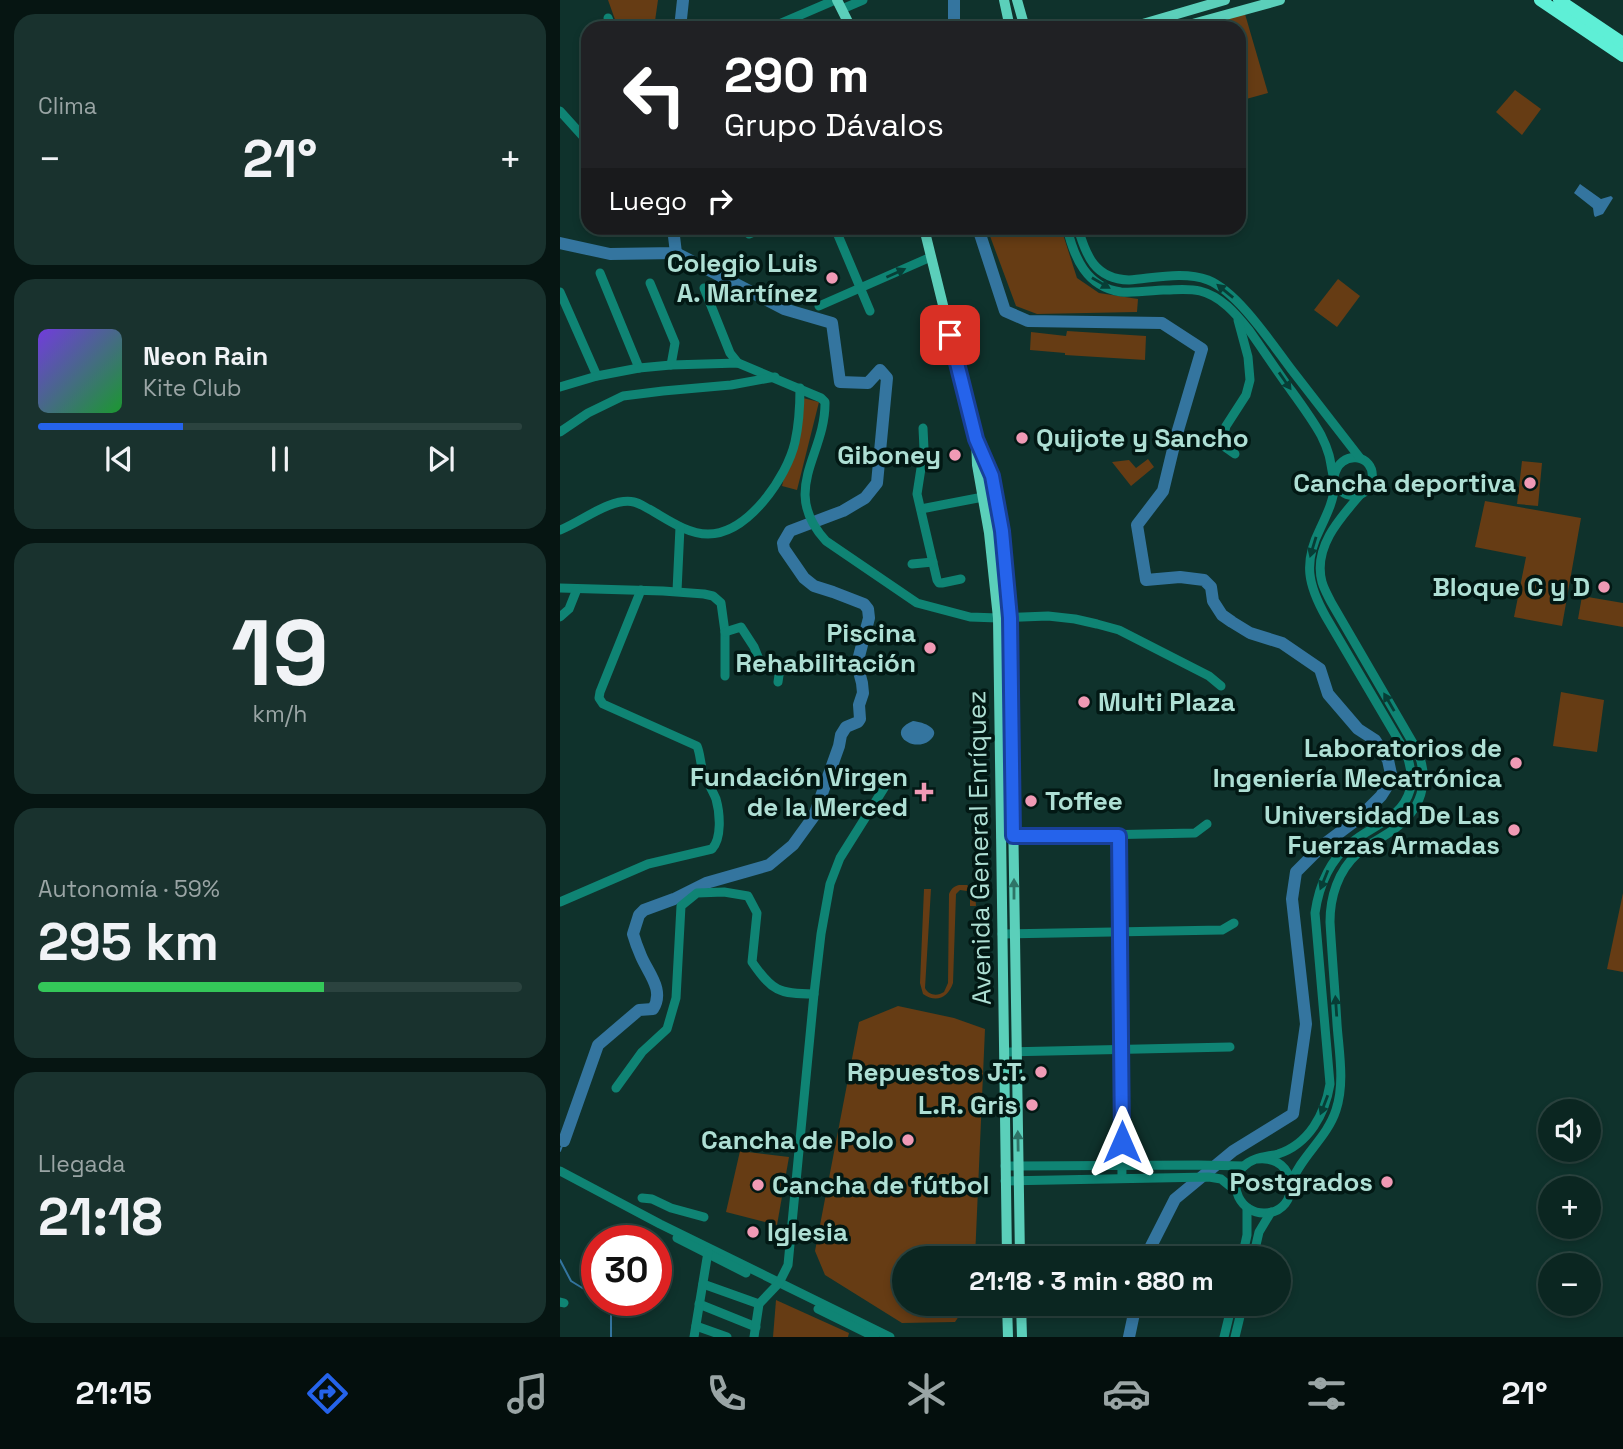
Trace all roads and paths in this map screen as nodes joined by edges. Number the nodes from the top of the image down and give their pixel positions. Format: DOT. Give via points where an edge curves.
graph roads {
  1 [pos="863,0"];
  2 [pos="1004,0"];
  3 [pos="1017,0"];
  4 [pos="1225,0"];
  5 [pos="1280,0"];
  6 [pos="1540,0"];
  7 [pos="1559,0"];
  8 [pos="838,3"];
  9 [pos="608,18"];
  10 [pos="609,21"];
  11 [pos="789,21"];
  12 [pos="847,21"];
  13 [pos="1008,21"];
  14 [pos="1023,21"];
  15 [pos="1153,21"];
  16 [pos="1204,21"];
  17 [pos="1623,43"];
  18 [pos="1623,55"];
  19 [pos="560,111"];
  20 [pos="581,134"];
  21 [pos="838,235"];
  22 [pos="926,235"];
  23 [pos="1069,235"];
  24 [pos="1080,235"];
  25 [pos="931,257"];
  26 [pos="600,273"];
  27 [pos="650,283"];
  28 [pos="704,288"];
  29 [pos="862,288"];
  30 [pos="560,292"];
  31 [pos="819,306"];
  32 [pos="870,312"];
  33 [pos="1236,316"];
  34 [pos="738,363"];
  35 [pos="671,365"];
  36 [pos="639,368"];
  37 [pos="597,376"];
  38 [pos="775,377"];
  39 [pos="561,385"];
  40 [pos="800,388"];
  41 [pos="923,428"];
  42 [pos="560,432"];
  43 [pos="976,439"];
  44 [pos="1235,454"];
  45 [pos="1360,458"];
  46 [pos="1334,480"];
  47 [pos="1360,495"];
  48 [pos="983,497"];
  49 [pos="921,509"];
  50 [pos="680,527"];
  51 [pos="560,530"];
  52 [pos="933,562"];
  53 [pos="912,564"];
  54 [pos="961,579"];
  55 [pos="560,588"];
  56 [pos="577,589"];
  57 [pos="641,590"];
  58 [pos="677,591"];
  59 [pos="1002,598"];
  60 [pos="560,617"];
  61 [pos="1004,618"];
  62 [pos="726,632"];
  63 [pos="725,676"];
  64 [pos="778,682"];
  65 [pos="1221,686"];
  66 [pos="1012,715"];
  67 [pos="1000,716"];
  68 [pos="884,788"];
  69 [pos="1207,824"];
  70 [pos="1013,836"];
  71 [pos="1119,836"];
  72 [pos="1001,838"];
  73 [pos="560,902"];
  74 [pos="1234,923"];
  75 [pos="1121,933"];
  76 [pos="1002,934"];
  77 [pos="1014,934"];
  78 [pos="814,994"];
  79 [pos="1230,1047"];
  80 [pos="1122,1049"];
  81 [pos="1017,1051"];
  82 [pos="1005,1052"];
  83 [pos="616,1088"];
  84 [pos="1257,1159"];
  85 [pos="1122,1165"];
  86 [pos="1005,1166"];
  87 [pos="1018,1166"];
  88 [pos="1244,1166"];
  89 [pos="564,1173"];
  90 [pos="1122,1178"];
  91 [pos="1005,1181"];
  92 [pos="1018,1181"];
  93 [pos="1291,1183"];
  94 [pos="1236,1191"];
  95 [pos="642,1198"];
  96 [pos="671,1208"];
  97 [pos="1247,1208"];
  98 [pos="1271,1212"];
  99 [pos="704,1217"];
  100 [pos="660,1224"];
  101 [pos="1007,1246"];
  102 [pos="1020,1246"];
  103 [pos="1245,1246"];
  104 [pos="1256,1246"];
  105 [pos="708,1251"];
  106 [pos="703,1284"];
  107 [pos="777,1285"];
  108 [pos="699,1304"];
  109 [pos="759,1304"];
  110 [pos="1007,1316"];
  111 [pos="1021,1316"];
  112 [pos="1229,1316"];
  113 [pos="1240,1316"];
  114 [pos="696,1326"];
  115 [pos="755,1332"];
  116 [pos="876,1335"];
  117 [pos="694,1337"];
  118 [pos="727,1337"];
  119 [pos="890,1337"];
  120 [pos="1008,1337"];
  121 [pos="1021,1337"];
  122 [pos="1224,1337"];
  123 [pos="1236,1337"];
  1 -- 8 [label="street"];
  2 -- 13 [label="main road"];
  3 -- 14 [label="main road"];
  4 -- 15 [label="main road"];
  5 -- 16 [label="main road"];
  6 -- 18 [label="highway"];
  7 -- 17 [label="highway"];
  8 -- 11 [label="street"];
  8 -- 12 [label="main road"];
  9 -- 10 [label="street"];
  19 -- 20 [label="street"];
  21 -- 29 [label="street"];
  22 -- 25 [label="main road, Avenida General Enríquez"];
  23 -- 33 [label="street, one-way" via="1083,269 1104,287 1127,292 1192,289 1212,295"];
  45 -- 24 [label="street, one-way" via="1249,314 1223,288 1196,276 1129,280 1107,275 1092,263"];
  29 -- 25 [label="street, one-way"];
  25 -- 43 [label="main road, Avenida General Enríquez"];
  26 -- 36 [label="street"];
  27 -- 35 [label="street" via="675,343"];
  28 -- 34 [label="street"];
  29 -- 31 [label="street"];
  29 -- 32 [label="street"];
  30 -- 37 [label="street"];
  33 -- 44 [label="street" via="1250,380 1247,395 1226,426 1222,441"];
  33 -- 46 [label="street, one-way" via="1312,420 1329,453"];
  34 -- 35 [label="street"];
  34 -- 38 [label="street"];
  35 -- 36 [label="street"];
  36 -- 37 [label="street"];
  37 -- 39 [label="street"];
  38 -- 40 [label="street"];
  38 -- 42 [label="street" via="623,396"];
  40 -- 50 [label="street" via="790,460 755,509 740,524 720,532"];
  40 -- 61 [label="street" via="825,401 822,431 804,488 818,532 917,603 970,617"];
  41 -- 49 [label="street" via="917,494"];
  43 -- 48 [label="main road, Avenida General Enríquez"];
  43 -- 59 [label="main road, Avenida General Enríquez" via="996,495 1002,531"];
  45 -- 46 [label="street" via="1342,461"];
  45 -- 47 [label="street" via="1373,476"];
  46 -- 47 [label="street" via="1348,495"];
  46 -- 84 [label="street, one-way" via="1333,498 1311,551 1314,597 1406,753 1411,785 1400,810 1353,841 1325,875 1315,913 1328,1096 1318,1120 1296,1144"];
  93 -- 47 [label="street, one-way" via="1329,1125 1338,1101 1341,1075 1330,922 1334,890 1358,853 1412,813 1423,785 1417,750 1322,581 1324,546"];
  48 -- 49 [label="street"];
  48 -- 59 [label="main road, Avenida General Enríquez"];
  49 -- 52 [label="street"];
  50 -- 51 [label="street" via="634,502 622,502"];
  50 -- 58 [label="street"];
  52 -- 53 [label="street"];
  52 -- 54 [label="street" via="939,583"];
  55 -- 56 [label="street"];
  56 -- 57 [label="street"];
  56 -- 60 [label="street" via="569,609"];
  57 -- 58 [label="street"];
  57 -- 73 [label="street" via="599,698 603,704 697,746 716,801 716,844 712,849 648,864"];
  58 -- 62 [label="street" via="713,596 721,603"];
  59 -- 61 [label="main road, Avenida General Enríquez"];
  61 -- 65 [label="street" via="1048,616 1119,630"];
  61 -- 66 [label="main road, Avenida General Enríquez"];
  61 -- 67 [label="main road, Avenida General Enríquez"];
  62 -- 63 [label="street"];
  62 -- 64 [label="street" via="741,627 763,669 780,668"];
  66 -- 67 [label="main road"];
  66 -- 70 [label="main road, Avenida General Enríquez"];
  67 -- 72 [label="main road, Avenida General Enríquez"];
  68 -- 78 [label="street" via="840,858 830,884"];
  69 -- 71 [label="street" via="1195,833"];
  70 -- 71 [label="street"];
  70 -- 72 [label="street"];
  77 -- 70 [label="main road, Avenida General Enríquez, one-way"];
  71 -- 75 [label="street"];
  72 -- 76 [label="main road, Avenida General Enríquez"];
  74 -- 75 [label="street" via="1222,930"];
  75 -- 77 [label="street"];
  75 -- 80 [label="street"];
  76 -- 77 [label="street"];
  76 -- 82 [label="main road, Avenida General Enríquez"];
  77 -- 81 [label="main road, Avenida General Enríquez"];
  78 -- 83 [label="street" via="784,993 771,986 752,962 757,913 748,895 697,893 681,906 676,998 667,1029 642,1052"];
  78 -- 107 [label="street" via="790,1250"];
  79 -- 80 [label="street"];
  80 -- 81 [label="street"];
  80 -- 85 [label="street"];
  81 -- 82 [label="street"];
  87 -- 81 [label="main road, Avenida General Enríquez, one-way"];
  82 -- 86 [label="main road, Avenida General Enríquez"];
  84 -- 88 [label="street"];
  84 -- 93 [label="street" via="1277,1161 1287,1170"];
  85 -- 87 [label="street"];
  85 -- 88 [label="street"];
  85 -- 90 [label="street"];
  86 -- 87 [label="street"];
  86 -- 91 [label="main road, Avenida General Enríquez"];
  87 -- 92 [label="main road, Avenida General Enríquez"];
  88 -- 94 [label="street" via="1238,1173"];
  89 -- 100 [label="street"];
  90 -- 92 [label="street"];
  90 -- 94 [label="street" via="1209,1177 1221,1179"];
  91 -- 92 [label="street"];
  91 -- 101 [label="main road, Avenida General Enríquez"];
  92 -- 102 [label="main road, Avenida General Enríquez"];
  93 -- 98 [label="street" via="1284,1204"];
  94 -- 97 [label="street"];
  95 -- 96 [label="street"];
  96 -- 99 [label="street"];
  96 -- 100 [label="street"];
  97 -- 98 [label="street"];
  97 -- 103 [label="street"];
  98 -- 104 [label="street"];
  100 -- 105 [label="street"];
  105 -- 106 [label="street"];
  105 -- 107 [label="street"];
  106 -- 108 [label="street"];
  106 -- 109 [label="street"];
  107 -- 109 [label="street"];
  107 -- 116 [label="street"];
  108 -- 114 [label="street"];
  108 -- 115 [label="street"];
  109 -- 115 [label="street"];
  110 -- 120 [label="main road"];
  111 -- 121 [label="main road"];
  112 -- 122 [label="street"];
  113 -- 123 [label="street"];
  114 -- 117 [label="street"];
  114 -- 118 [label="street"];
  116 -- 119 [label="street"];
}
